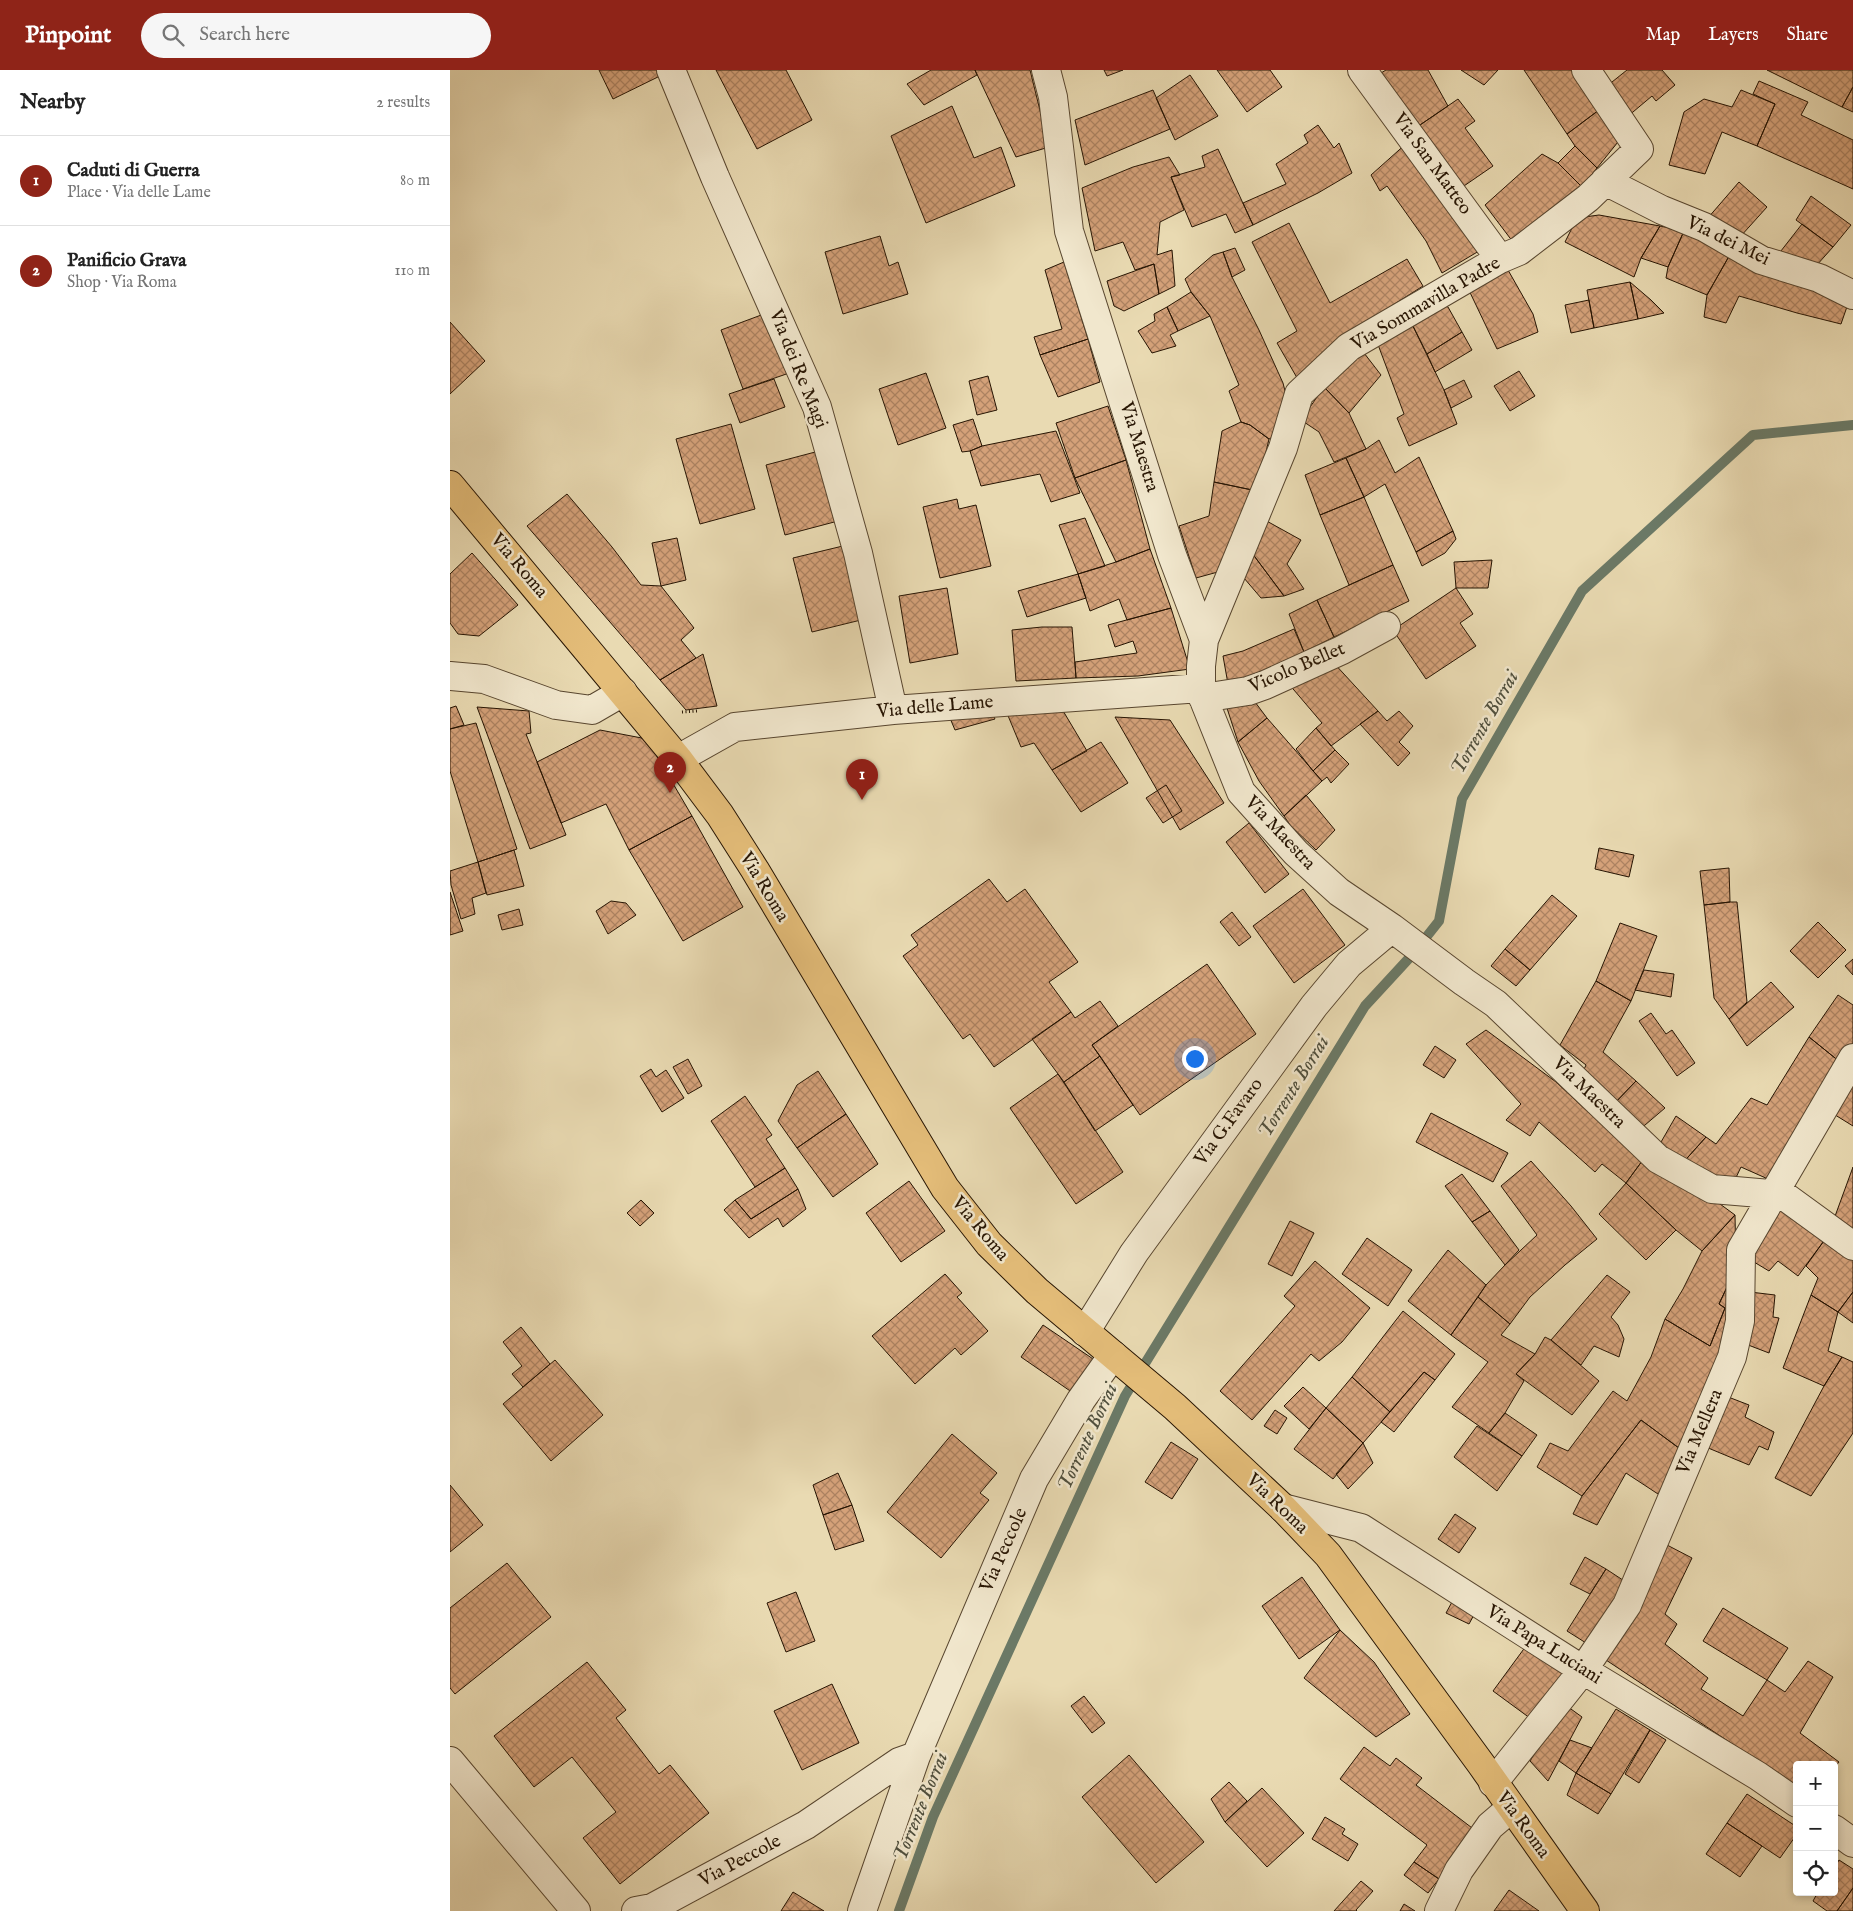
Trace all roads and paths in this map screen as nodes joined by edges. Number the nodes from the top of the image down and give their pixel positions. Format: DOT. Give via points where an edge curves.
graph roads {
  1 [pos="671,70"];
  2 [pos="1046,70"];
  3 [pos="1362,70"];
  4 [pos="1586,70"];
  5 [pos="1606,181"];
  6 [pos="1500,259"];
  7 [pos="1853,295"];
  8 [pos="450,485"];
  9 [pos="1386,626"];
  10 [pos="1204,640"];
  11 [pos="450,676"];
  12 [pos="622,692"];
  13 [pos="1202,693"];
  14 [pos="893,710"];
  15 [pos="678,759"];
  16 [pos="1399,934"];
  17 [pos="1853,1058"];
  18 [pos="1774,1194"];
  19 [pos="1853,1246"];
  20 [pos="1085,1332"];
  21 [pos="1118,1359"];
  22 [pos="1283,1508"];
  23 [pos="1583,1670"];
  24 [pos="916,1756"];
  25 [pos="450,1761"];
  26 [pos="1493,1783"];
  27 [pos="1793,1800"];
  28 [pos="1511,1808"];
  29 [pos="1838,1833"];
  30 [pos="1853,1842"];
  31 [pos="576,1911"];
  32 [pos="636,1911"];
  33 [pos="862,1911"];
  34 [pos="1439,1911"];
  35 [pos="1585,1911"];
  1 -- 14 [label="street, Via dei Re Magi" via="816,407 858,553"];
  2 -- 10 [label="street, Via Maestra" via="1053,97 1069,231 1172,555"];
  3 -- 6 [label="street, Via San Matteo"];
  4 -- 5 [label="street, Via Sommavilla Padre" via="1639,149"];
  5 -- 6 [label="street, Via Sommavilla Padre" via="1519,251"];
  5 -- 7 [label="street, Via dei Mei" via="1704,227 1761,260 1819,278"];
  6 -- 10 [label="street, Via Sommavilla Padre" via="1349,347 1299,394 1283,448"];
  8 -- 12 [label="main road, Via Roma"];
  9 -- 13 [label="street, Vicolo Bellet" via="1265,685 1248,691"];
  10 -- 13 [label="street, Via Maestra"];
  11 -- 12 [label="street" via="484,679 556,705 592,710"];
  12 -- 15 [label="main road, Via Roma"];
  13 -- 14 [label="street, Via delle Lame"];
  13 -- 16 [label="street, Via Maestra" via="1242,792 1296,853 1339,892"];
  14 -- 15 [label="street, Via delle Lame" via="735,727"];
  15 -- 20 [label="main road, Via Roma" via="755,870 945,1188 989,1244"];
  16 -- 18 [label="street, Via Maestra" via="1496,1004 1658,1160 1712,1189"];
  16 -- 20 [label="street, Via G.Favaro" via="1350,964 1314,1006 1134,1253"];
  17 -- 18 [label="street, Via Mellera"];
  18 -- 19 [label="street, Via Maestra" via="1783,1195"];
  18 -- 23 [label="street, Via Mellera" via="1741,1250 1740,1321 1732,1357 1627,1605"];
  20 -- 21 [label="main road, Via Roma"];
  21 -- 22 [label="main road, Via Roma" via="1175,1407"];
  21 -- 24 [label="street, Via Peccole" via="1081,1400 1034,1479"];
  22 -- 23 [label="street, Via Papa Luciani" via="1361,1528"];
  22 -- 26 [label="main road, Via Roma" via="1344,1576"];
  23 -- 26 [label="street, Via Mellera"];
  23 -- 27 [label="street, Via Papa Luciani"];
  24 -- 32 [label="street, Via Peccole" via="899,1762 806,1825 652,1908"];
  24 -- 33 [label="street, Via Peccole"];
  25 -- 31 [label="street"];
  26 -- 28 [label="main road, Via Roma"];
  28 -- 34 [label="street" via="1490,1826 1459,1870"];
  28 -- 35 [label="main road, Via Roma"];
  29 -- 30 [label="street"];
}
